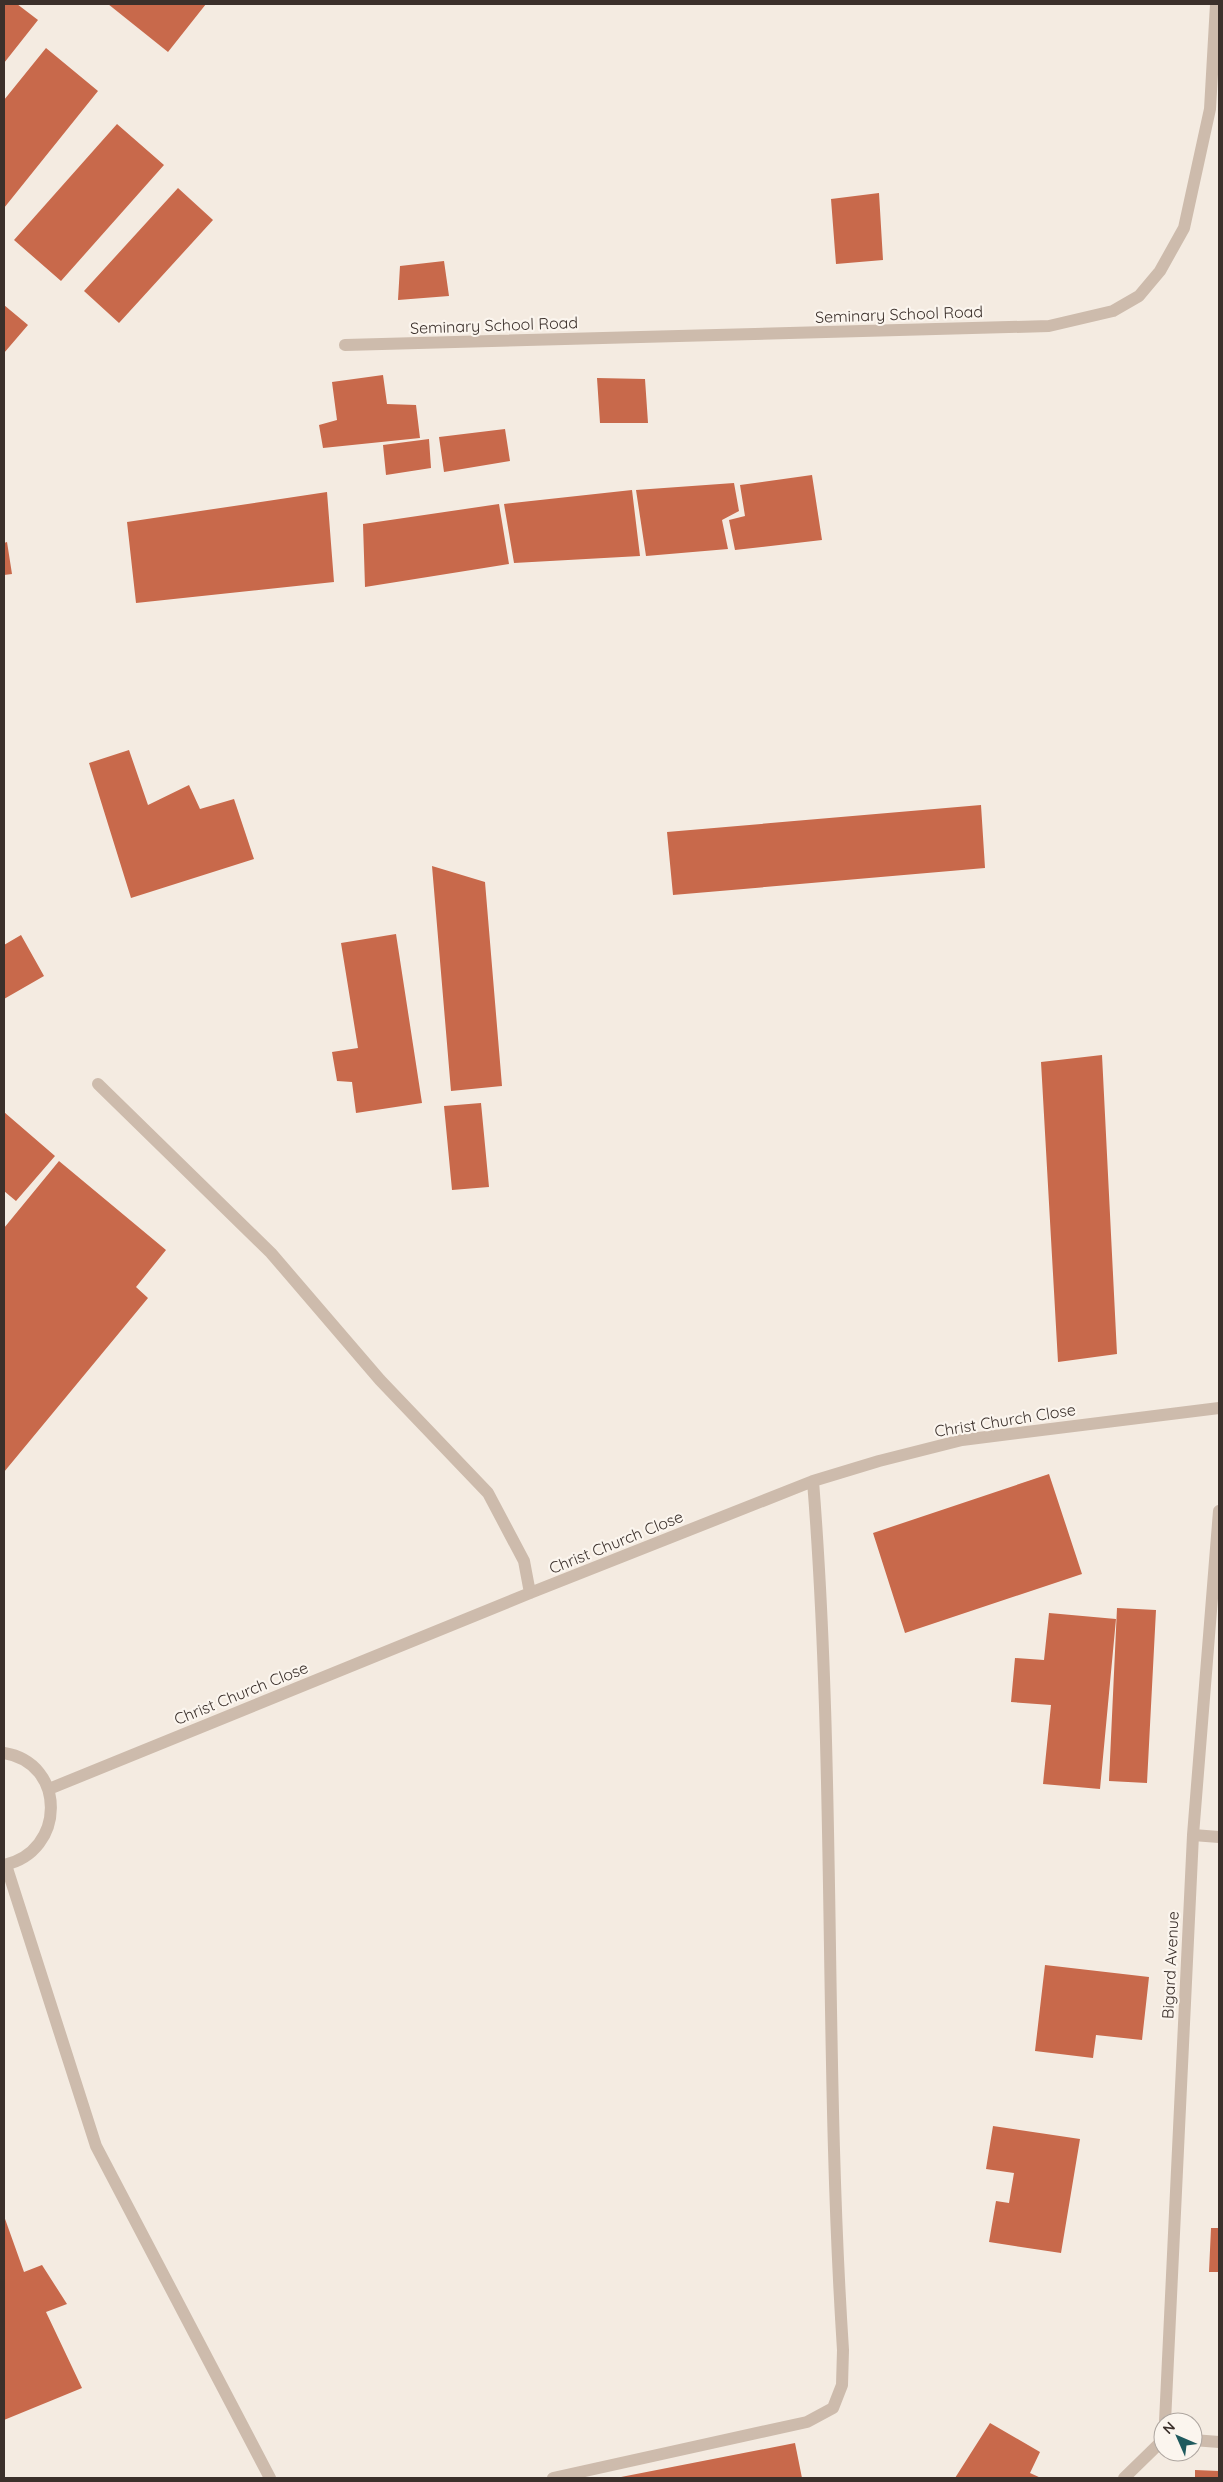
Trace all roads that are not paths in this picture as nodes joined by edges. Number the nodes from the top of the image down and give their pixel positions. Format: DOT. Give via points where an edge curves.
graph roads {
  1 [pos="1216,4"];
  2 [pos="345,345"];
  3 [pos="98,1084"];
  4 [pos="1219,1408"];
  5 [pos="814,1481"];
  6 [pos="1219,1511"];
  7 [pos="530,1593"];
  8 [pos="4,1753"];
  9 [pos="49,1789"];
  10 [pos="1193,1835"];
  11 [pos="1219,1837"];
  12 [pos="5,1865"];
  13 [pos="1165,2412"];
  14 [pos="1203,2441"];
  15 [pos="1219,2442"];
  16 [pos="1153,2450"];
  17 [pos="270,2478"];
  18 [pos="553,2478"];
  19 [pos="1124,2478"];
  1 -- 2 [label="street, Seminary School Road" via="1210,109 1184,228 1160,272 1139,296 1113,311 1049,326"];
  3 -- 7 [label="street" via="271,1253 380,1380 488,1493 524,1561"];
  4 -- 5 [label="street, Christ Church Close" via="962,1440"];
  5 -- 7 [label="street, Christ Church Close"];
  5 -- 18 [label="street" via="822,1610 831,2090 842,2385 833,2408 807,2422"];
  6 -- 10 [label="street, Bigard Avenue"];
  7 -- 9 [label="street, Christ Church Close"];
  8 -- 9 [label="street" via="13,1754 30,1764"];
  9 -- 12 [label="street" via="52,1812 48,1830 38,1846 24,1858"];
  10 -- 11 [label="street"];
  10 -- 13 [label="street, Bigard Avenue"];
  12 -- 17 [label="street" via="96,2146"];
  14 -- 15 [label="street"];
  16 -- 19 [label="street"];
}
